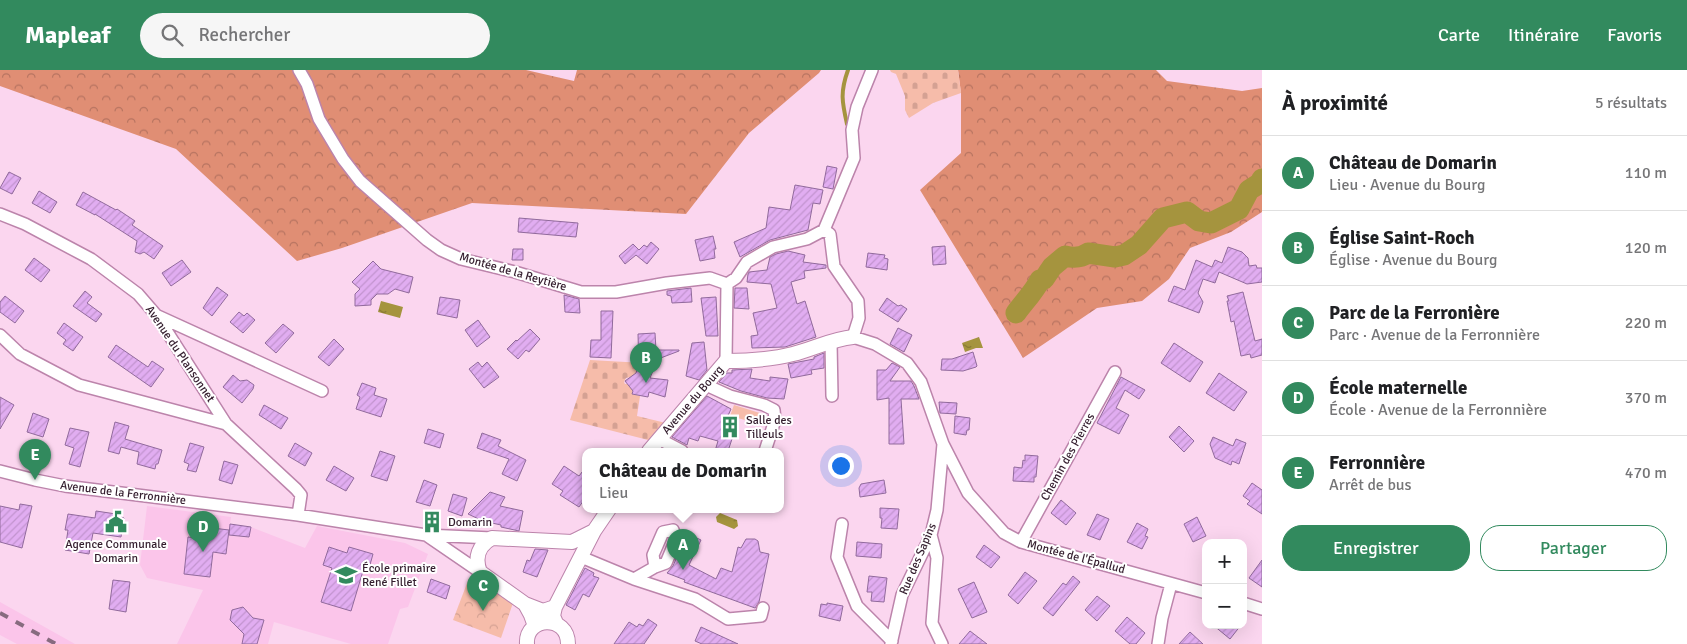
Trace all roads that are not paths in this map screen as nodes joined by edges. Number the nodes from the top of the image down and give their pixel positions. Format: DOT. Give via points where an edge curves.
graph roads {
  1 [pos="299,70"];
  2 [pos="872,70"];
  3 [pos="0,214"];
  4 [pos="824,230"];
  5 [pos="727,284"];
  6 [pos="157,316"];
  7 [pos="0,335"];
  8 [pos="853,337"];
  9 [pos="831,342"];
  10 [pos="726,361"];
  11 [pos="1115,372"];
  12 [pos="706,385"];
  13 [pos="322,391"];
  14 [pos="832,396"];
  15 [pos="226,424"];
  16 [pos="658,439"];
  17 [pos="943,444"];
  18 [pos="651,448"];
  19 [pos="676,448"];
  20 [pos="766,448"];
  21 [pos="0,471"];
  22 [pos="606,513"];
  23 [pos="298,515"];
  24 [pos="842,524"];
  25 [pos="594,531"];
  26 [pos="931,535"];
  27 [pos="426,536"];
  28 [pos="492,538"];
  29 [pos="572,542"];
  30 [pos="1021,542"];
  31 [pos="579,560"];
  32 [pos="655,567"];
  33 [pos="480,572"];
  34 [pos="634,580"];
  35 [pos="1171,584"];
  36 [pos="1202,592"];
  37 [pos="525,604"];
  38 [pos="1247,604"];
  39 [pos="555,607"];
  40 [pos="763,608"];
  41 [pos="1262,608"];
  42 [pos="556,623"];
  43 [pos="535,626"];
  44 [pos="892,642"];
  45 [pos="527,644"];
  46 [pos="568,644"];
  47 [pos="942,644"];
  48 [pos="1158,644"];
  1 -- 5 [label="street, Montée de la Reytière" via="320,119 360,181 441,250 461,259 581,292 616,292 710,278"];
  2 -- 4 [label="street" via="857,107 852,130 854,158"];
  3 -- 6 [label="street, Avenue du Plansonnet" via="91,260 138,294"];
  4 -- 5 [label="street" via="807,239 773,247 747,262 736,278"];
  4 -- 8 [label="street" via="830,234 834,266 858,302 859,318"];
  5 -- 10 [label="street, Avenue du Bourg"];
  6 -- 13 [label="street"];
  6 -- 15 [label="street, Avenue du Plansonnet"];
  7 -- 15 [label="street, Avenue du Plansonnet" via="20,354 79,385"];
  8 -- 9 [label="street"];
  8 -- 17 [label="street, Montée de l'Épallud" via="875,344 907,362 921,382"];
  9 -- 10 [label="street" via="763,361"];
  9 -- 14 [label="street"];
  10 -- 12 [label="street, Avenue du Bourg"];
  11 -- 30 [label="street, Chemin des Pierres"];
  12 -- 16 [label="street, Avenue du Bourg"];
  12 -- 20 [label="street" via="774,410 775,420"];
  15 -- 23 [label="street, Avenue du Plansonnet" via="301,495"];
  16 -- 18 [label="street, Avenue du Bourg"];
  16 -- 19 [label="street"];
  17 -- 26 [label="street, Rue des Sapins" via="937,510"];
  17 -- 30 [label="street, Montée de l'Épallud" via="968,493 1004,533"];
  21 -- 23 [label="street, Avenue de la Ferronnière" via="65,486"];
  22 -- 25 [label="street"];
  23 -- 27 [label="street, Avenue de la Ferronnière"];
  24 -- 44 [label="street" via="837,557 857,606"];
  25 -- 29 [label="street, Avenue de la Ferronnière"];
  25 -- 31 [label="street"];
  26 -- 44 [label="street, Rue des Sapins" via="902,596"];
  26 -- 47 [label="street" via="937,558 932,622"];
  27 -- 28 [label="street, Avenue de la Ferronnière"];
  27 -- 33 [label="street, Avenue de la Ferronnière"];
  28 -- 29 [label="street, Avenue de la Ferronnière"];
  28 -- 33 [label="street" via="484,542 478,551"];
  29 -- 31 [label="street"];
  30 -- 35 [label="street, Montée de l'Épallud"];
  31 -- 34 [label="street"];
  31 -- 39 [label="street"];
  32 -- 34 [label="street"];
  33 -- 37 [label="street, Avenue de la Ferronnière"];
  34 -- 40 [label="street" via="695,599 728,619 761,616"];
  35 -- 36 [label="street, Montée de l'Épallud"];
  35 -- 48 [label="street"];
  37 -- 39 [label="street" via="543,611"];
  37 -- 43 [label="street"];
  38 -- 41 [label="street"];
  39 -- 42 [label="street" via="553,616"];
  42 -- 43 [label="street" via="545,621"];
  42 -- 46 [label="street" via="564,629"];
  43 -- 45 [label="street" via="529,632"];
}
